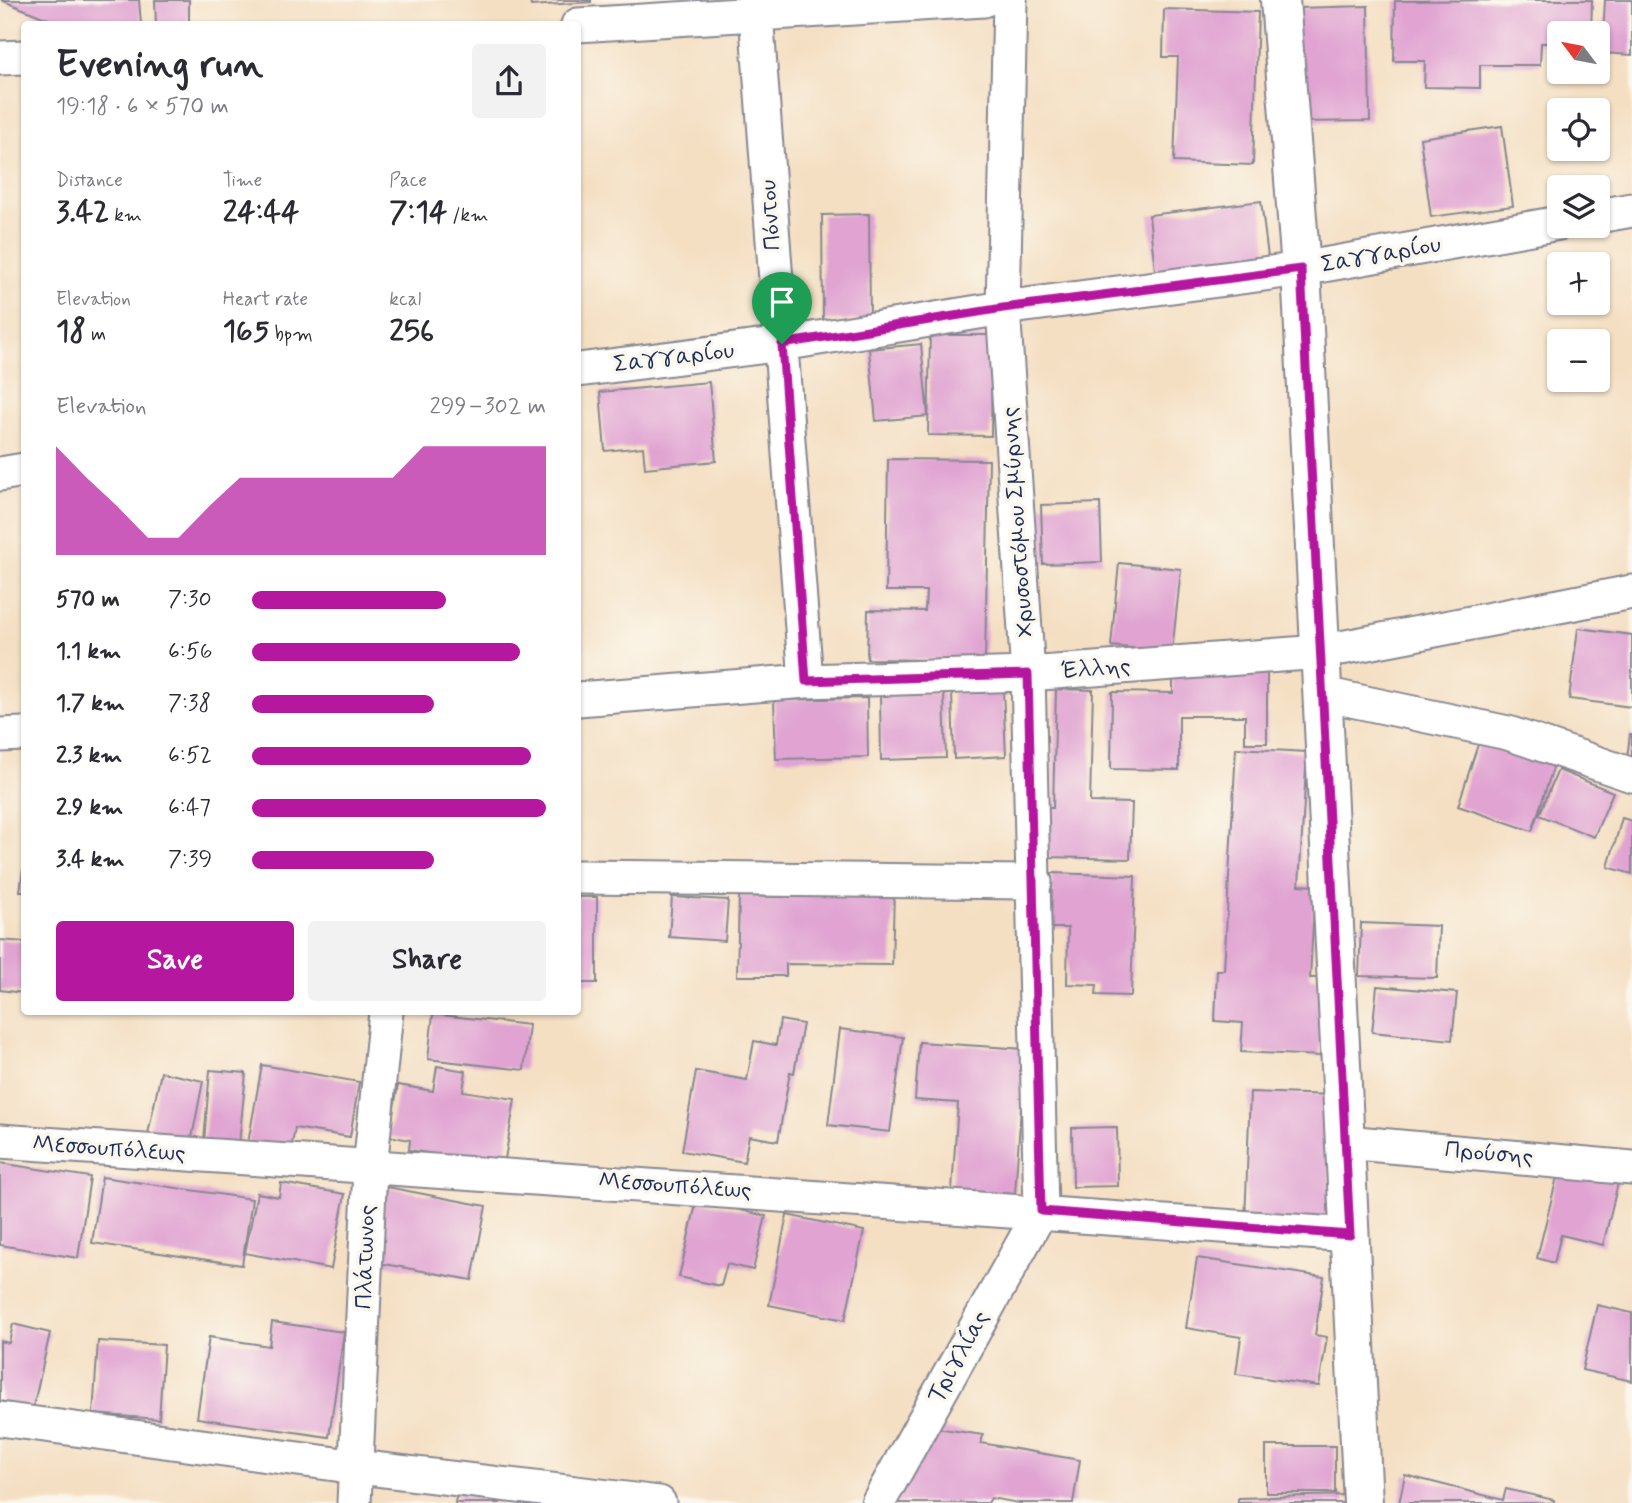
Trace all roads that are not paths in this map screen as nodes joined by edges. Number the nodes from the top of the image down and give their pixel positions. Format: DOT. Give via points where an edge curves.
graph roads {
  1 [pos="984,0"];
  2 [pos="1010,0"];
  3 [pos="1280,0"];
  4 [pos="756,7"];
  5 [pos="581,25"];
  6 [pos="21,57"];
  7 [pos="0,58"];
  8 [pos="1632,210"];
  9 [pos="1610,214"];
  10 [pos="1547,225"];
  11 [pos="1301,269"];
  12 [pos="1003,308"];
  13 [pos="782,344"];
  14 [pos="581,370"];
  15 [pos="21,470"];
  16 [pos="0,474"];
  17 [pos="1632,592"];
  18 [pos="1320,652"];
  19 [pos="1028,674"];
  20 [pos="806,681"];
  21 [pos="1323,694"];
  22 [pos="581,699"];
  23 [pos="21,734"];
  24 [pos="0,736"];
  25 [pos="1632,775"];
  26 [pos="581,877"];
  27 [pos="1035,882"];
  28 [pos="386,1015"];
  29 [pos="0,1141"];
  30 [pos="1345,1142"];
  31 [pos="370,1168"];
  32 [pos="1632,1168"];
  33 [pos="1041,1211"];
  34 [pos="1350,1235"];
  35 [pos="0,1419"];
  36 [pos="358,1467"];
  37 [pos="354,1503"];
  38 [pos="659,1503"];
  39 [pos="878,1503"];
  40 [pos="1363,1503"];
  1 -- 4 [label="street"];
  2 -- 12 [label="street, Χρυσοστόμου Σμύρνης"];
  3 -- 11 [label="street"];
  4 -- 5 [label="street"];
  4 -- 13 [label="street, Πόντου"];
  6 -- 7 [label="street"];
  8 -- 9 [label="street"];
  10 -- 11 [label="street, Σαγγαρίου"];
  11 -- 12 [label="street, Σαγγαρίου"];
  11 -- 18 [label="street"];
  12 -- 13 [label="street, Σαγγαρίου"];
  12 -- 19 [label="street, Χρυσοστόμου Σμύρνης"];
  13 -- 14 [label="street, Σαγγαρίου"];
  13 -- 20 [label="street, Πόντου"];
  15 -- 16 [label="street"];
  17 -- 18 [label="street, Έλλης"];
  18 -- 19 [label="street, Έλλης"];
  18 -- 21 [label="street"];
  19 -- 20 [label="street, Έλλης"];
  19 -- 27 [label="street, Χρυσοστόμου Σμύρνης"];
  20 -- 22 [label="street, Έλλης"];
  21 -- 25 [label="street" via="1507,733"];
  21 -- 30 [label="street"];
  23 -- 24 [label="street"];
  26 -- 27 [label="street"];
  27 -- 33 [label="street, Χρυσοστόμου Σμύρνης"];
  28 -- 31 [label="street, Πλάτωνος"];
  29 -- 31 [label="street, Μεσσουπόλεως"];
  30 -- 32 [label="street, Προύσης"];
  30 -- 34 [label="street"];
  31 -- 33 [label="street, Μεσσουπόλεως"];
  31 -- 36 [label="street, Πλάτωνος"];
  33 -- 34 [label="street, Μεσσουπόλεως"];
  33 -- 39 [label="street, Τριγλίας"];
  34 -- 40 [label="street"];
  35 -- 36 [label="street"];
  36 -- 37 [label="street, Πλάτωνος"];
  36 -- 38 [label="street"];
}
